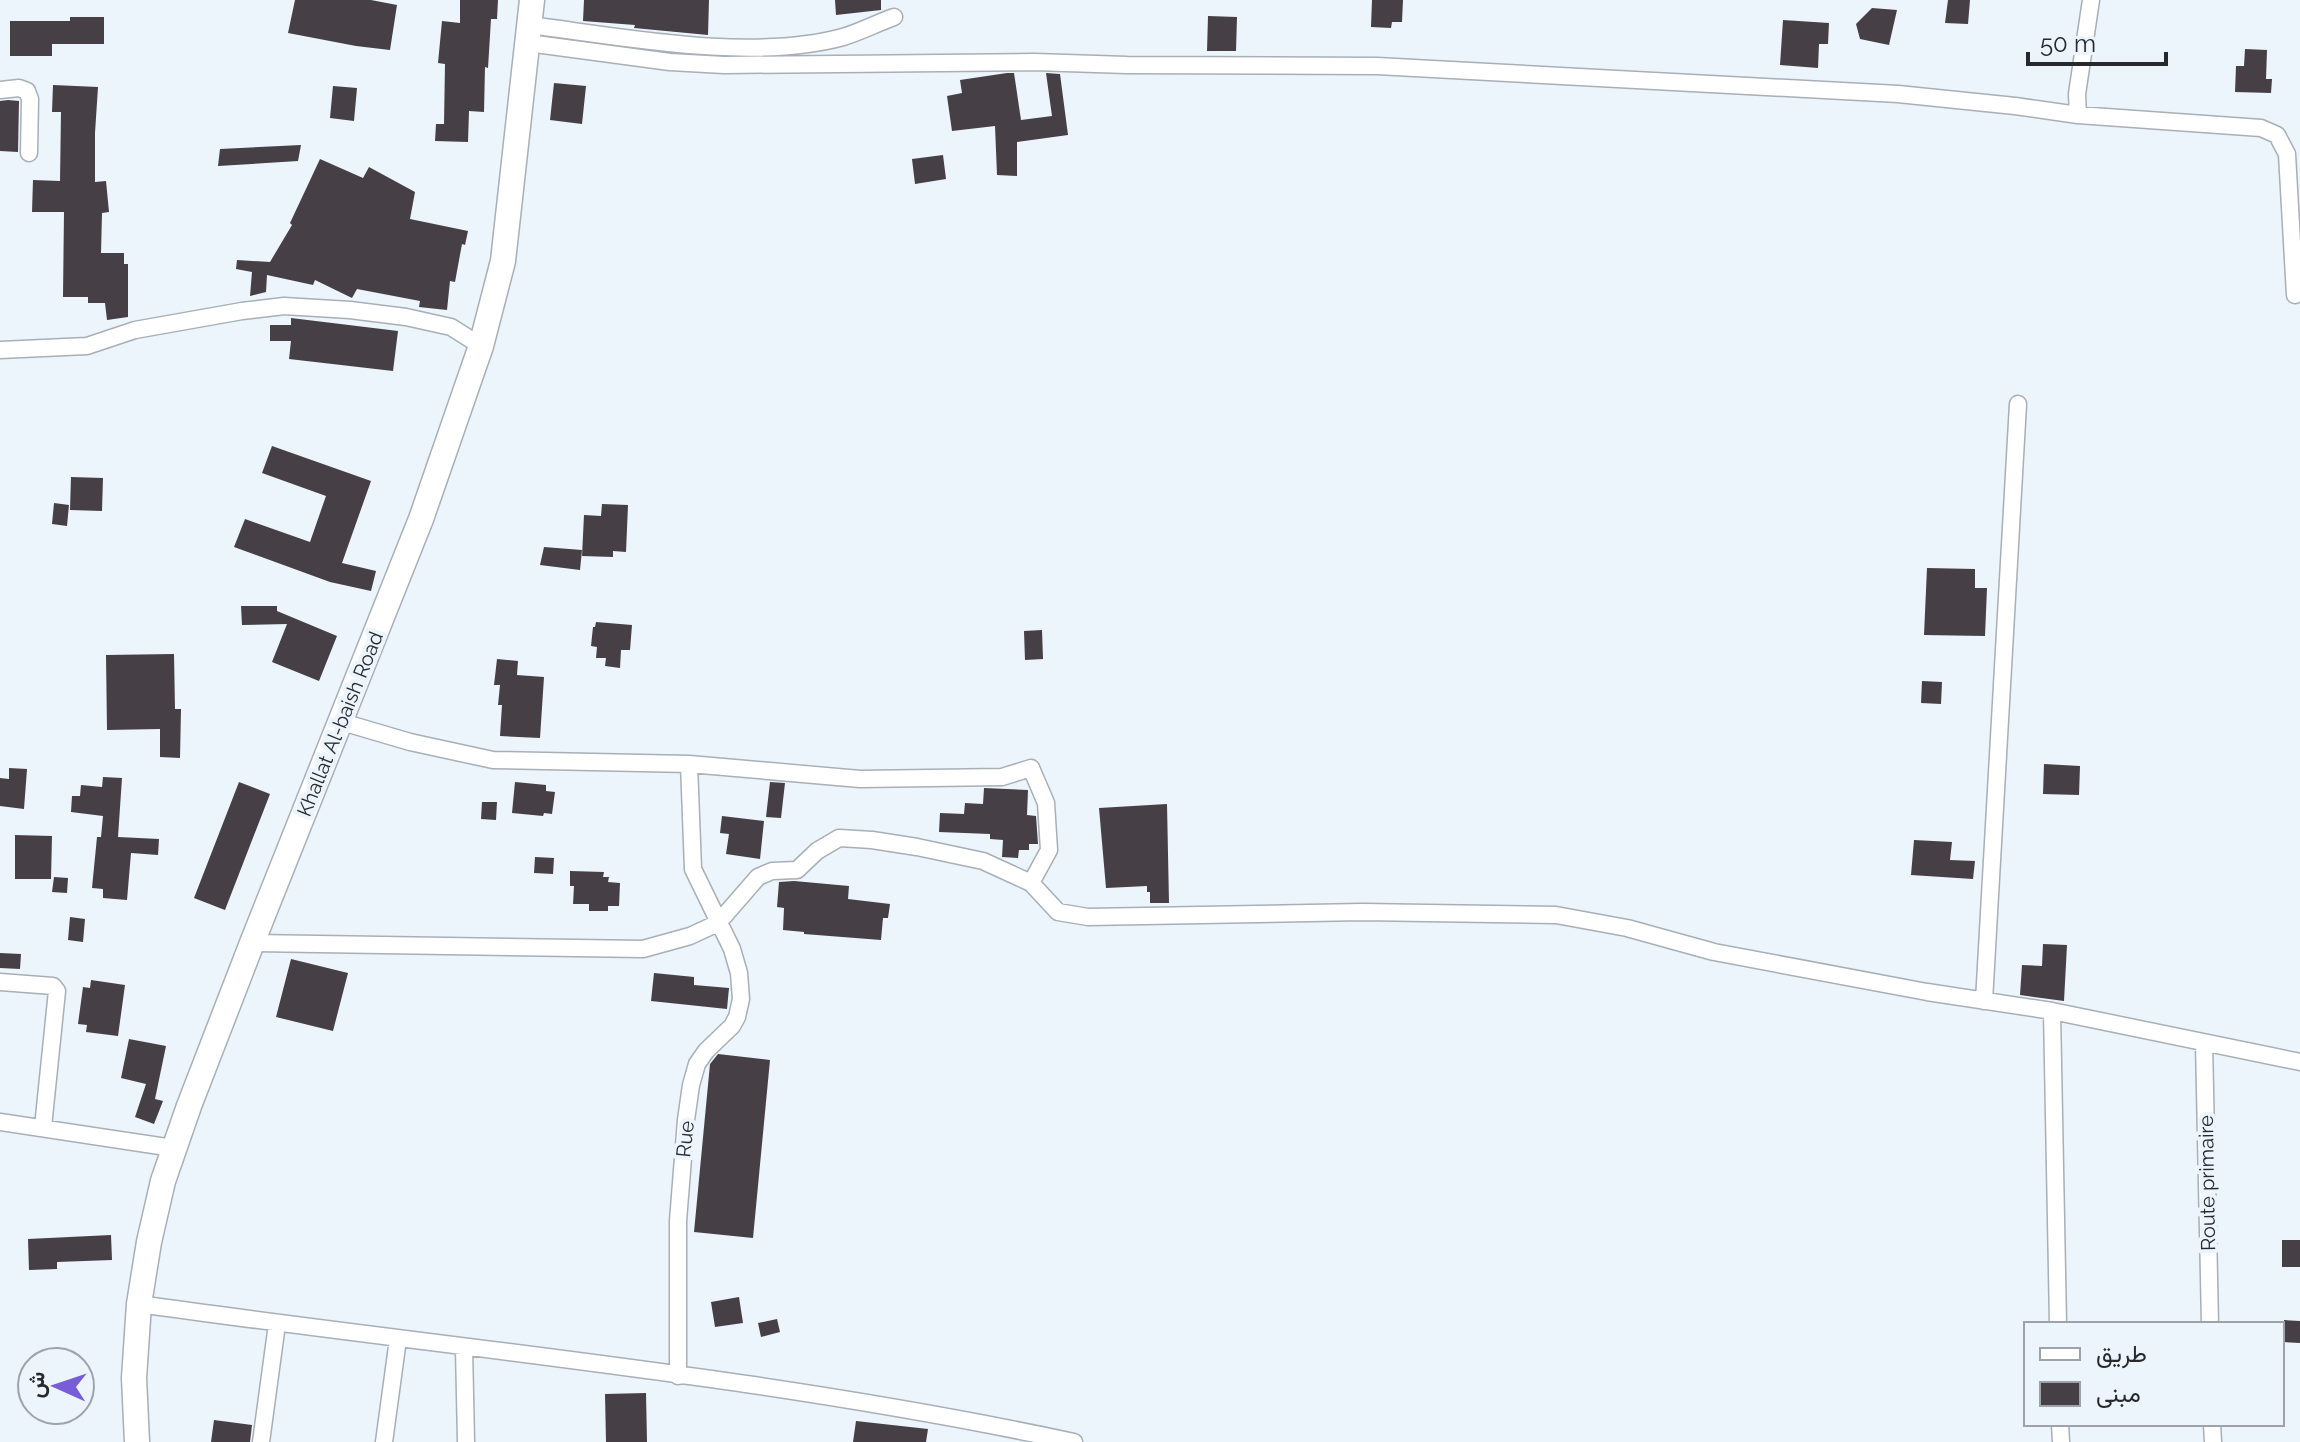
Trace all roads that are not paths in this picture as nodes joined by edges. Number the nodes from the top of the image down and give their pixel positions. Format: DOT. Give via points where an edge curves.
graph roads {
  1 [pos="532,0"];
  2 [pos="2091,0"];
  3 [pos="894,17"];
  4 [pos="529,34"];
  5 [pos="0,90"];
  6 [pos="2078,115"];
  7 [pos="29,153"];
  8 [pos="2295,295"];
  9 [pos="481,346"];
  10 [pos="0,350"];
  11 [pos="2018,404"];
  12 [pos="342,722"];
  13 [pos="689,764"];
  14 [pos="1031,883"];
  15 [pos="718,923"];
  16 [pos="252,943"];
  17 [pos="0,982"];
  18 [pos="1984,1001"];
  19 [pos="2052,1011"];
  20 [pos="2204,1043"];
  21 [pos="2300,1062"];
  22 [pos="0,1122"];
  23 [pos="43,1127"];
  24 [pos="173,1148"];
  25 [pos="139,1304"];
  26 [pos="2058,1322"];
  27 [pos="2210,1322"];
  28 [pos="277,1324"];
  29 [pos="398,1339"];
  30 [pos="464,1348"];
  31 [pos="678,1376"];
  32 [pos="137,1442"];
  33 [pos="261,1442"];
  34 [pos="384,1442"];
  35 [pos="466,1442"];
  36 [pos="1074,1442"];
  1 -- 4 [label="street, Khallat Al-baish Road"];
  2 -- 6 [label="street"];
  3 -- 4 [label="street" via="842,37 792,46 724,47"];
  4 -- 6 [label="street" via="670,62 724,65 1377,66 1898,94"];
  4 -- 9 [label="street, Khallat Al-baish Road" via="503,261"];
  5 -- 7 [label="street" via="27,91"];
  6 -- 8 [label="street" via="2219,123 2277,135 2287,154"];
  9 -- 10 [label="street" via="451,327 406,317 284,306 135,330 87,346"];
  9 -- 12 [label="street, Khallat Al-baish Road"];
  11 -- 18 [label="street"];
  12 -- 13 [label="street" via="493,760"];
  12 -- 16 [label="street, Khallat Al-baish Road"];
  13 -- 14 [label="street" via="860,779 1002,777 1031,768 1046,803 1049,850"];
  13 -- 15 [label="street, Rue" via="693,869"];
  14 -- 15 [label="street" via="983,861 839,838 797,870 758,877"];
  14 -- 18 [label="street" via="1058,912 1088,917 1556,915 1714,952"];
  15 -- 16 [label="street" via="643,949"];
  15 -- 31 [label="street, Rue" via="732,949 741,999 732,1026 706,1051 691,1085 678,1221"];
  16 -- 24 [label="street, Khallat Al-baish Road"];
  17 -- 23 [label="street" via="50,985 57,991"];
  18 -- 19 [label="street"];
  19 -- 20 [label="street"];
  19 -- 26 [label="street"];
  20 -- 21 [label="street"];
  20 -- 27 [label="street, Route primaire"];
  22 -- 23 [label="street"];
  23 -- 24 [label="street"];
  24 -- 25 [label="street, Khallat Al-baish Road"];
  25 -- 28 [label="street"];
  25 -- 32 [label="street, Khallat Al-baish Road"];
  28 -- 29 [label="street"];
  28 -- 33 [label="street"];
  29 -- 30 [label="street"];
  29 -- 34 [label="street"];
  30 -- 31 [label="street"];
  30 -- 35 [label="street"];
  31 -- 36 [label="street"];
}
